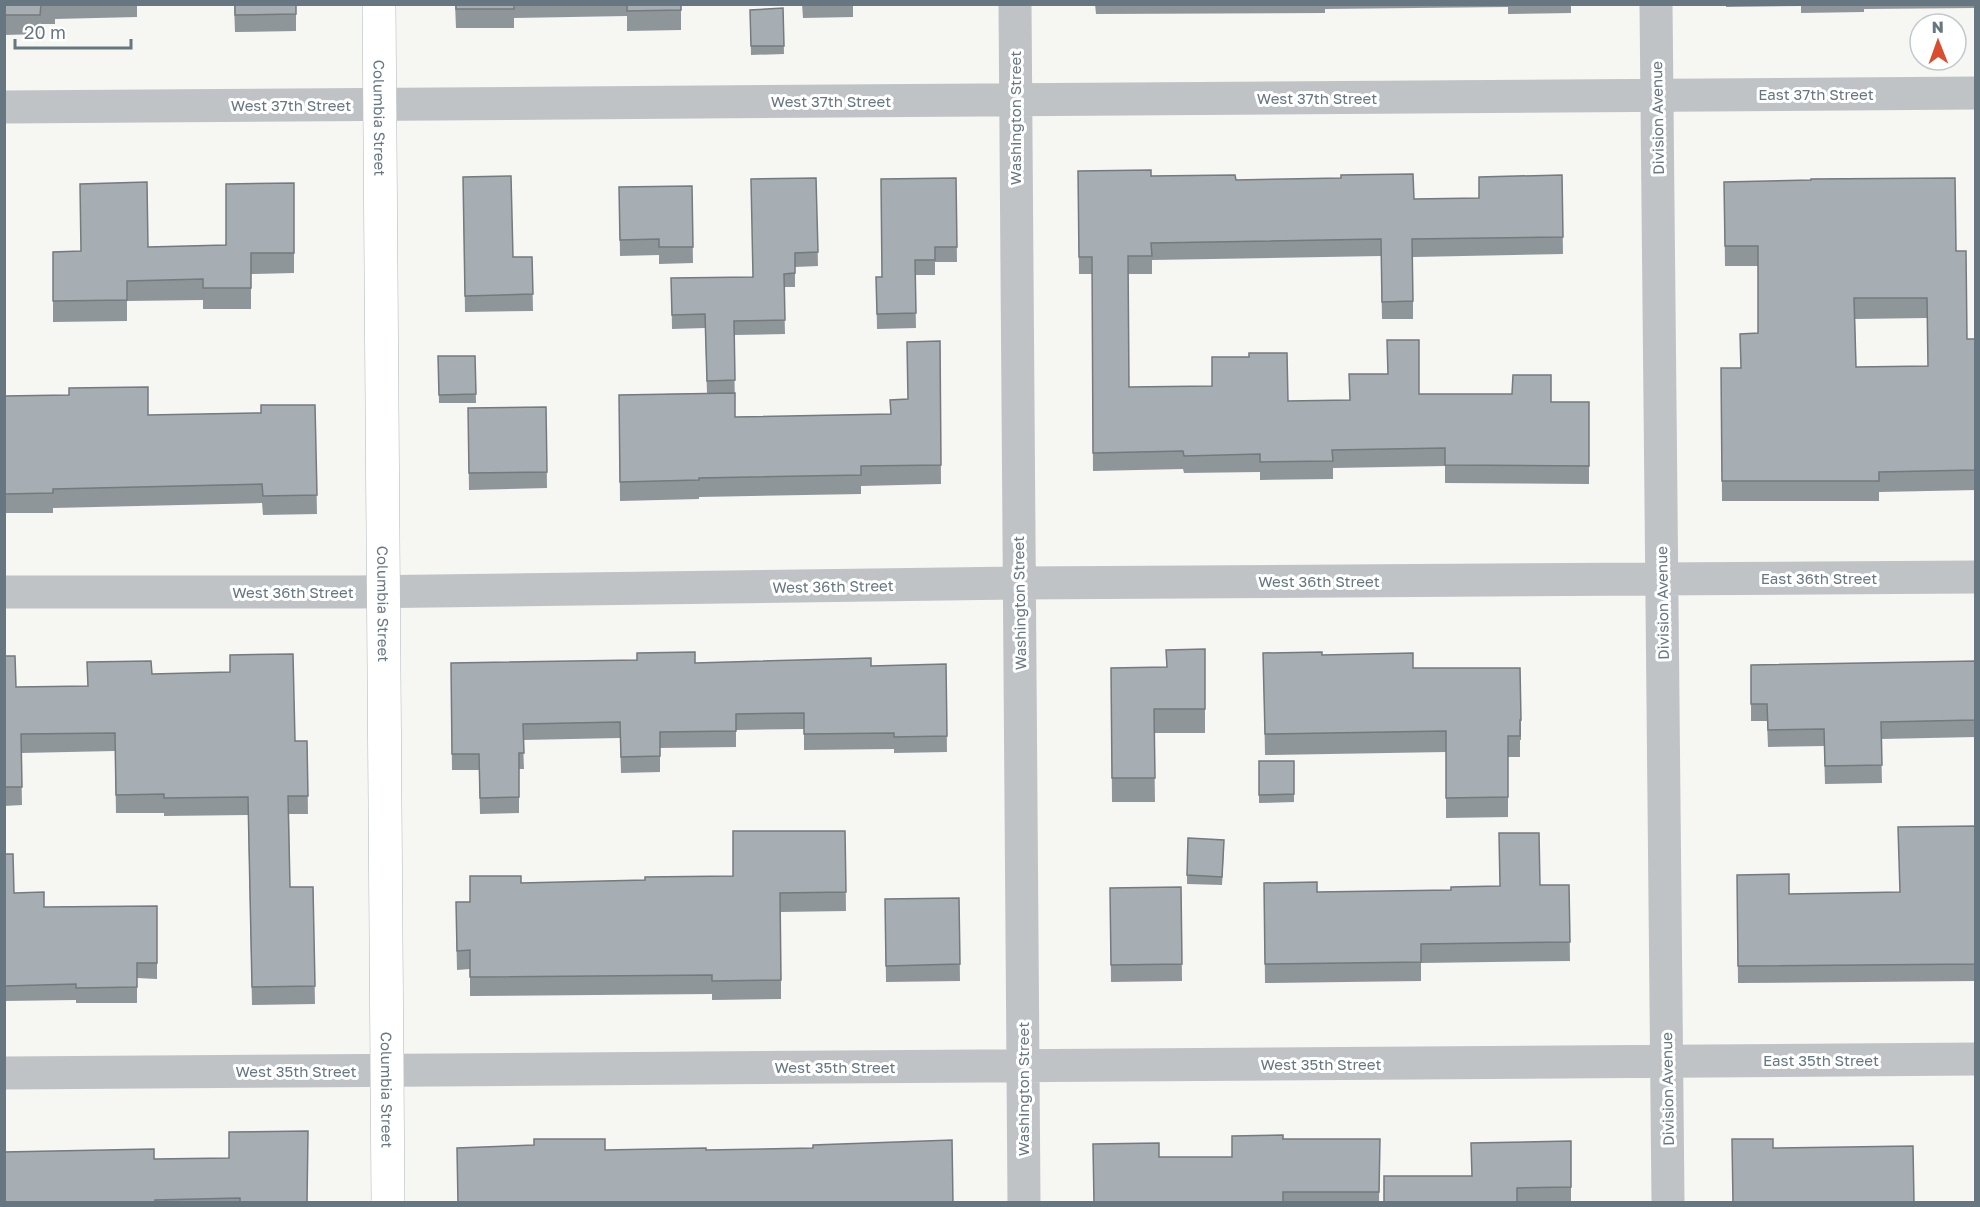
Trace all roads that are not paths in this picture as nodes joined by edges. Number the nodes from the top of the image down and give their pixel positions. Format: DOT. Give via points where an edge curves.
graph roads {
  1 [pos="379,4"];
  2 [pos="1015,4"];
  3 [pos="1656,4"];
  4 [pos="1976,93"];
  5 [pos="1657,96"];
  6 [pos="1015,100"];
  7 [pos="380,104"];
  8 [pos="4,107"];
  9 [pos="1976,577"];
  10 [pos="1662,579"];
  11 [pos="1019,583"];
  12 [pos="4,592"];
  13 [pos="384,592"];
  14 [pos="1976,1059"];
  15 [pos="1666,1061"];
  16 [pos="1023,1066"];
  17 [pos="387,1071"];
  18 [pos="4,1073"];
  19 [pos="388,1203"];
  20 [pos="1024,1203"];
  21 [pos="1668,1203"];
  1 -- 7 [label="street, Columbia Street"];
  2 -- 6 [label="street, Washington Street"];
  3 -- 5 [label="street, Division Avenue"];
  4 -- 5 [label="street, East 37th Street"];
  5 -- 6 [label="street, West 37th Street"];
  5 -- 10 [label="street, Division Avenue"];
  6 -- 7 [label="street, West 37th Street"];
  6 -- 11 [label="street, Washington Street"];
  7 -- 8 [label="street, West 37th Street"];
  7 -- 13 [label="street, Columbia Street"];
  9 -- 10 [label="street, East 36th Street"];
  10 -- 11 [label="street, West 36th Street"];
  10 -- 15 [label="street, Division Avenue"];
  11 -- 13 [label="street, West 36th Street"];
  11 -- 16 [label="street, Washington Street"];
  12 -- 13 [label="street, West 36th Street"];
  13 -- 17 [label="street, Columbia Street"];
  14 -- 15 [label="street, East 35th Street"];
  15 -- 16 [label="street, West 35th Street"];
  15 -- 21 [label="street, Division Avenue"];
  16 -- 17 [label="street, West 35th Street"];
  16 -- 20 [label="street, Washington Street"];
  17 -- 18 [label="street, West 35th Street"];
  17 -- 19 [label="street, Columbia Street"];
}
